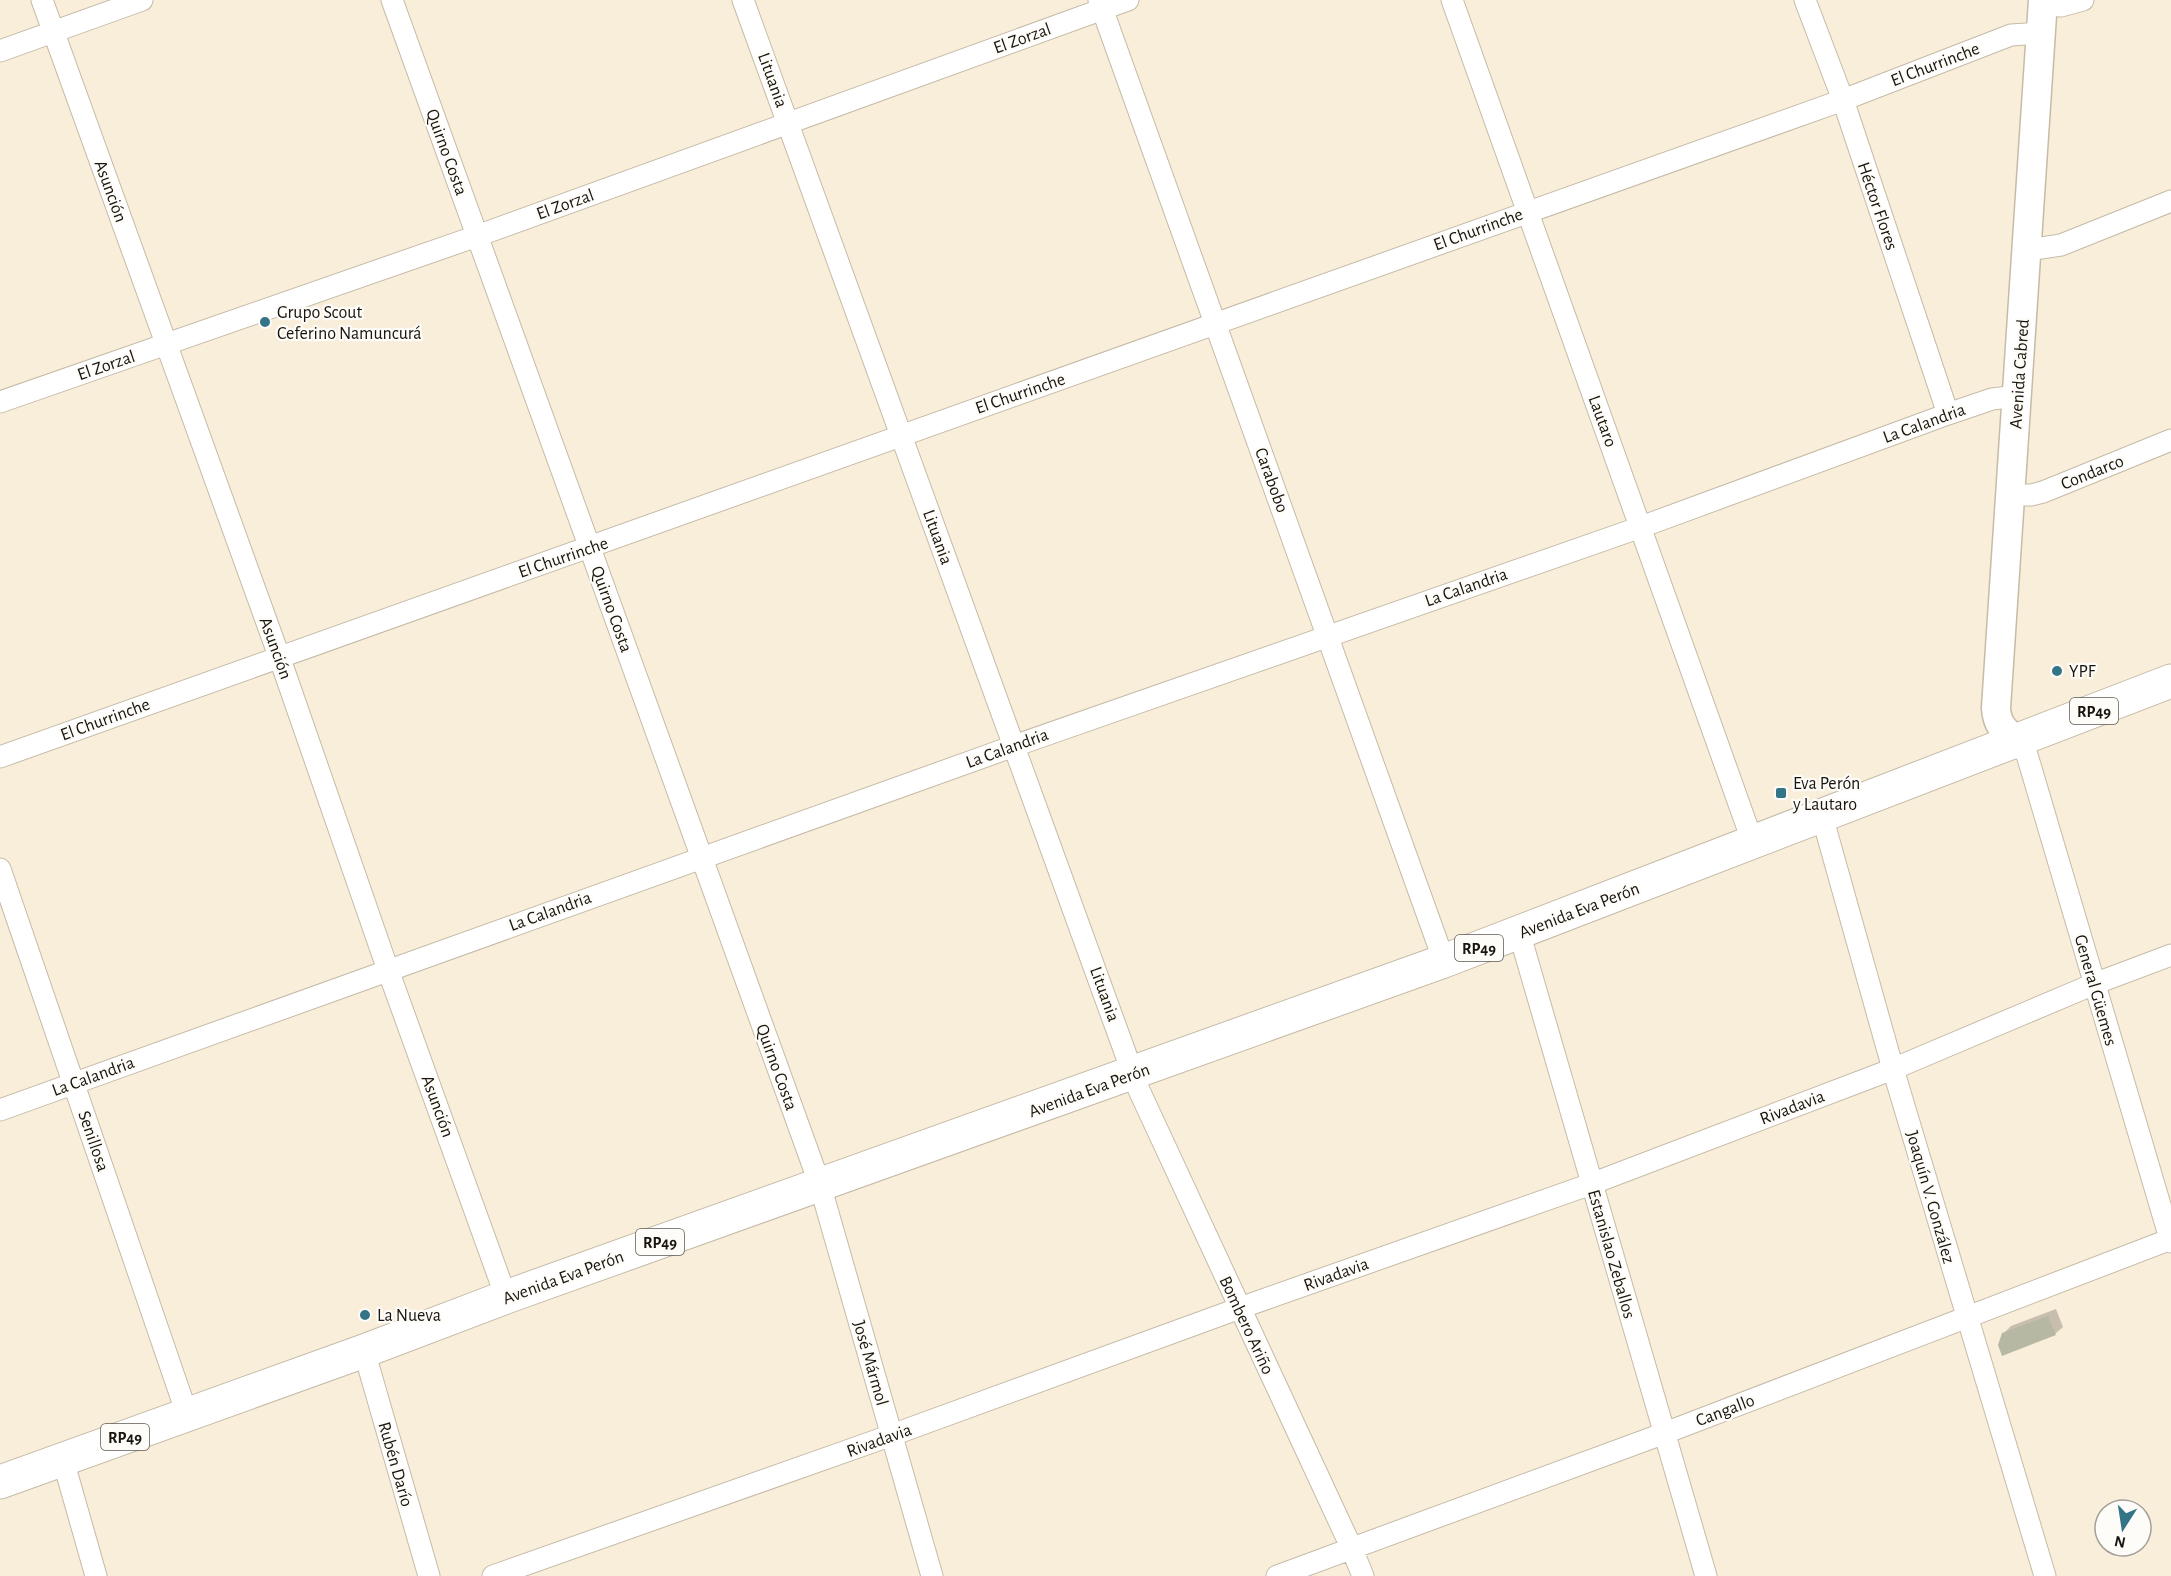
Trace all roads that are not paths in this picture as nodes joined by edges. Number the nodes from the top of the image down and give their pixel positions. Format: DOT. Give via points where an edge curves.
graph roads {
  1 [pos="42,0"];
  2 [pos="142,0"];
  3 [pos="392,0"];
  4 [pos="743,0"];
  5 [pos="1128,0"];
  6 [pos="1452,0"];
  7 [pos="1805,0"];
  8 [pos="2083,0"];
  9 [pos="2042,2"];
  10 [pos="1101,4"];
  11 [pos="53,32"];
  12 [pos="2040,33"];
  13 [pos="0,51"];
  14 [pos="1842,100"];
  15 [pos="789,122"];
  16 [pos="2171,201"];
  17 [pos="1528,211"];
  18 [pos="477,236"];
  19 [pos="2027,249"];
  20 [pos="1215,324"];
  21 [pos="167,344"];
  22 [pos="2018,396"];
  23 [pos="0,402"];
  24 [pos="1948,414"];
  25 [pos="901,435"];
  26 [pos="2171,440"];
  27 [pos="2011,495"];
  28 [pos="1641,527"];
  29 [pos="590,547"];
  30 [pos="1328,635"];
  31 [pos="279,656"];
  32 [pos="2171,681"];
  33 [pos="2016,741"];
  34 [pos="1014,746"];
  35 [pos="0,757"];
  36 [pos="1822,816"];
  37 [pos="1753,843"];
  38 [pos="701,857"];
  39 [pos="0,869"];
  40 [pos="1519,932"];
  41 [pos="2171,955"];
  42 [pos="1444,961"];
  43 [pos="388,969"];
  44 [pos="2094,984"];
  45 [pos="1893,1069"];
  46 [pos="1134,1074"];
  47 [pos="74,1083"];
  48 [pos="0,1110"];
  49 [pos="1591,1184"];
  50 [pos="820,1185"];
  51 [pos="2171,1240"];
  52 [pos="506,1297"];
  53 [pos="1240,1308"];
  54 [pos="1966,1318"];
  55 [pos="364,1351"];
  56 [pos="187,1414"];
  57 [pos="1665,1433"];
  58 [pos="892,1436"];
  59 [pos="63,1460"];
  60 [pos="0,1482"];
  61 [pos="1352,1549"];
  62 [pos="96,1576"];
  63 [pos="429,1576"];
  64 [pos="493,1576"];
  65 [pos="932,1576"];
  66 [pos="1276,1576"];
  67 [pos="1363,1576"];
  68 [pos="1706,1576"];
  69 [pos="2044,1576"];
  1 -- 11 [label="street, Asunción"];
  2 -- 11 [label="street"];
  3 -- 18 [label="street, Quirno Costa"];
  4 -- 15 [label="street, Lituania"];
  5 -- 10 [label="street, El Zorzal"];
  6 -- 17 [label="street, Lautaro"];
  7 -- 14 [label="street, Héctor Flores"];
  8 -- 9 [label="street" via="2061,6"];
  9 -- 12 [label="street, Avenida Cabred"];
  10 -- 15 [label="street, El Zorzal"];
  10 -- 20 [label="street, Carabobo"];
  11 -- 13 [label="street"];
  11 -- 21 [label="street, Asunción"];
  12 -- 14 [label="street, El Churrinche" via="2011,35"];
  12 -- 19 [label="street, Avenida Cabred"];
  14 -- 17 [label="street, El Churrinche"];
  14 -- 24 [label="street, Héctor Flores"];
  15 -- 18 [label="street, El Zorzal"];
  15 -- 25 [label="street, Lituania"];
  16 -- 19 [label="street" via="2061,245"];
  17 -- 20 [label="street, El Churrinche"];
  17 -- 28 [label="street, Lautaro"];
  18 -- 21 [label="street, El Zorzal"];
  18 -- 29 [label="street, Quirno Costa"];
  19 -- 22 [label="street, Avenida Cabred"];
  20 -- 25 [label="street, El Churrinche"];
  20 -- 30 [label="street, Carabobo"];
  21 -- 23 [label="street, El Zorzal"];
  21 -- 31 [label="street, Asunción"];
  22 -- 24 [label="street, La Calandria" via="1992,399"];
  22 -- 27 [label="street, Avenida Cabred"];
  24 -- 28 [label="street, La Calandria"];
  25 -- 29 [label="street, El Churrinche"];
  25 -- 34 [label="street, Lituania"];
  26 -- 27 [label="street, Condarco" via="2043,492"];
  27 -- 33 [label="street, Avenida Cabred" via="1996,708 2001,727"];
  28 -- 30 [label="street, La Calandria"];
  28 -- 37 [label="street, Lautaro"];
  29 -- 31 [label="street, El Churrinche"];
  29 -- 38 [label="street, Quirno Costa"];
  30 -- 34 [label="street, La Calandria"];
  30 -- 42 [label="street, Carabobo"];
  31 -- 35 [label="street, El Churrinche"];
  31 -- 43 [label="street, Asunción"];
  32 -- 33 [label="main road, Avenida Eva Perón / RP49"];
  33 -- 36 [label="main road, Avenida Eva Perón / RP49"];
  33 -- 44 [label="street, General Güemes" via="2030,765"];
  34 -- 38 [label="street, La Calandria"];
  34 -- 46 [label="street, Lituania"];
  36 -- 37 [label="main road, Avenida Eva Perón / RP49"];
  36 -- 45 [label="street, Joaquín V. González"];
  37 -- 40 [label="main road, Avenida Eva Perón / RP49"];
  38 -- 43 [label="street, La Calandria"];
  38 -- 50 [label="street, Quirno Costa"];
  39 -- 47 [label="street, Senillosa"];
  40 -- 42 [label="main road, Avenida Eva Perón / RP49"];
  40 -- 49 [label="street, Estanislao Zeballos"];
  41 -- 44 [label="street, Rivadavia"];
  42 -- 46 [label="main road, Avenida Eva Perón / RP49"];
  43 -- 47 [label="street, La Calandria"];
  43 -- 52 [label="street, Asunción"];
  44 -- 45 [label="street, Rivadavia"];
  44 -- 51 [label="street, General Güemes"];
  45 -- 49 [label="street, Rivadavia"];
  45 -- 54 [label="street, Joaquín V. González"];
  46 -- 50 [label="main road, Avenida Eva Perón / RP49"];
  46 -- 53 [label="street, Bombero Ariño"];
  47 -- 48 [label="street, La Calandria"];
  47 -- 56 [label="street, Senillosa"];
  49 -- 53 [label="street, Rivadavia"];
  49 -- 57 [label="street, Estanislao Zeballos"];
  50 -- 52 [label="main road, Avenida Eva Perón / RP49"];
  50 -- 58 [label="street, José Mármol"];
  51 -- 54 [label="street, Cangallo"];
  52 -- 55 [label="main road, Avenida Eva Perón / RP49"];
  53 -- 58 [label="street, Rivadavia"];
  53 -- 61 [label="street, Bombero Ariño"];
  54 -- 57 [label="street, Cangallo"];
  54 -- 69 [label="street, Joaquín V. González"];
  55 -- 56 [label="main road, Avenida Eva Perón / RP49"];
  55 -- 63 [label="street, Rubén Darío"];
  56 -- 59 [label="main road, Avenida Eva Perón / RP49"];
  57 -- 61 [label="street, Cangallo"];
  57 -- 68 [label="street, Estanislao Zeballos"];
  58 -- 64 [label="street, Rivadavia"];
  58 -- 65 [label="street, José Mármol"];
  59 -- 60 [label="main road, Avenida Eva Perón / RP49"];
  59 -- 62 [label="street"];
  61 -- 66 [label="street, Cangallo"];
  61 -- 67 [label="street, Bombero Ariño"];
}
